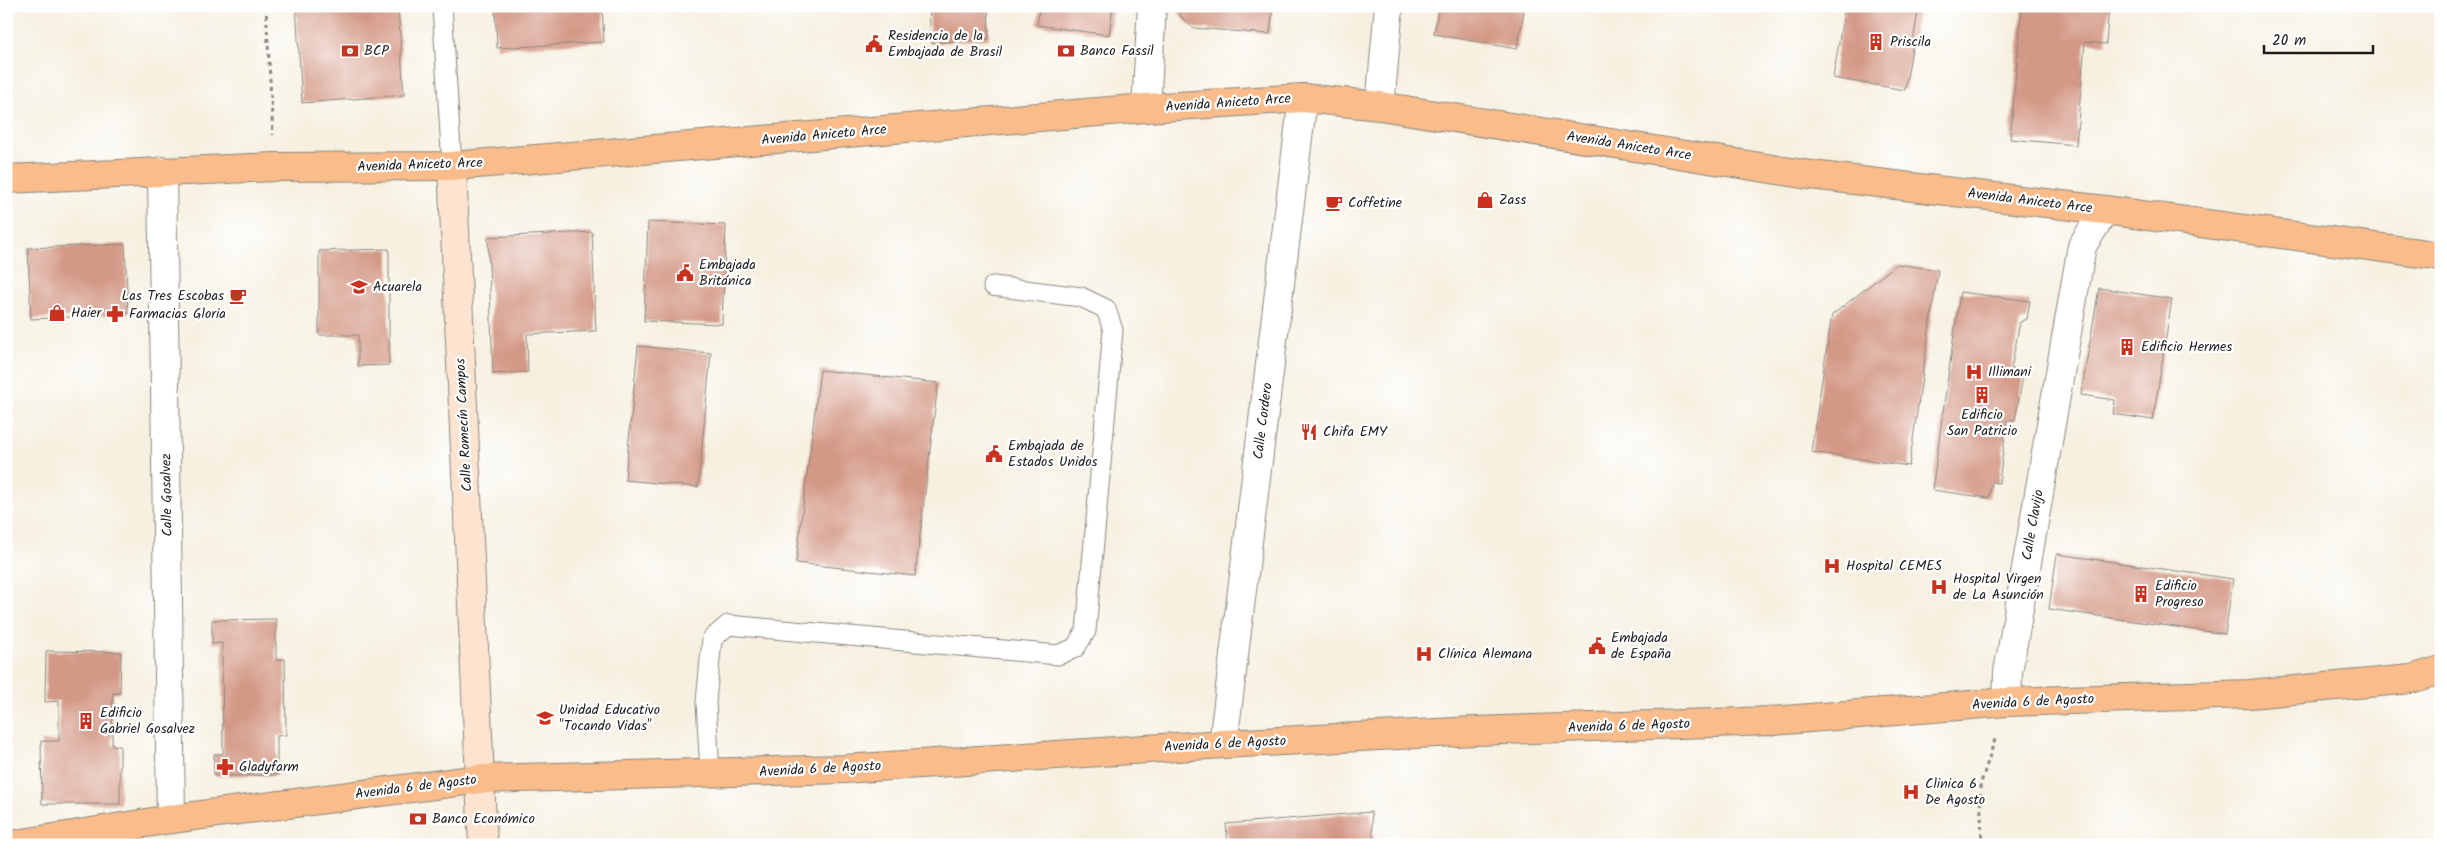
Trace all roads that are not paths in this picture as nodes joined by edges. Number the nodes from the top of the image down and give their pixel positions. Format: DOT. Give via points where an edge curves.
graph roads {
  1 [pos="442,6"];
  2 [pos="1152,6"];
  3 [pos="1389,6"];
  4 [pos="1303,98"];
  5 [pos="1380,106"];
  6 [pos="1146,108"];
  7 [pos="452,166"];
  8 [pos="162,171"];
  9 [pos="6,179"];
  10 [pos="2105,210"];
  11 [pos="2441,256"];
  12 [pos="992,286"];
  13 [pos="2441,670"];
  14 [pos="2007,702"];
  15 [pos="1223,744"];
  16 [pos="710,773"];
  17 [pos="480,779"];
  18 [pos="171,819"];
  19 [pos="10,845"];
  20 [pos="483,845"];
  1 -- 7 [label="lane, Calle Romecín Campos"];
  2 -- 6 [label="street"];
  3 -- 5 [label="street"];
  4 -- 5 [label="main road, Avenida Aniceto Arce"];
  4 -- 6 [label="main road, Avenida Aniceto Arce"];
  4 -- 15 [label="street, Calle Cordero"];
  5 -- 10 [label="main road, Avenida Aniceto Arce" via="1803,174"];
  6 -- 7 [label="main road, Avenida Aniceto Arce"];
  7 -- 8 [label="main road, Avenida Aniceto Arce"];
  7 -- 17 [label="main road, Calle Romecín Campos"];
  8 -- 9 [label="main road, Avenida Aniceto Arce"];
  8 -- 18 [label="street, Calle Gosalvez"];
  10 -- 11 [label="main road, Avenida Aniceto Arce"];
  10 -- 14 [label="street, Calle Clavijo" via="2082,246 2008,672"];
  12 -- 16 [label="lane" via="1080,297 1106,309 1113,330 1086,631 1075,648 1058,655 728,625 712,639 706,702"];
  13 -- 14 [label="main road, Avenida 6 de Agosto" via="2411,679 2250,694"];
  14 -- 15 [label="main road, Avenida 6 de Agosto" via="1772,721"];
  15 -- 16 [label="main road, Avenida 6 de Agosto" via="844,769"];
  16 -- 17 [label="main road, Avenida 6 de Agosto"];
  17 -- 18 [label="main road, Avenida 6 de Agosto"];
  17 -- 20 [label="main road, Calle Romecín Campos"];
  18 -- 19 [label="main road, Avenida 6 de Agosto"];
}
